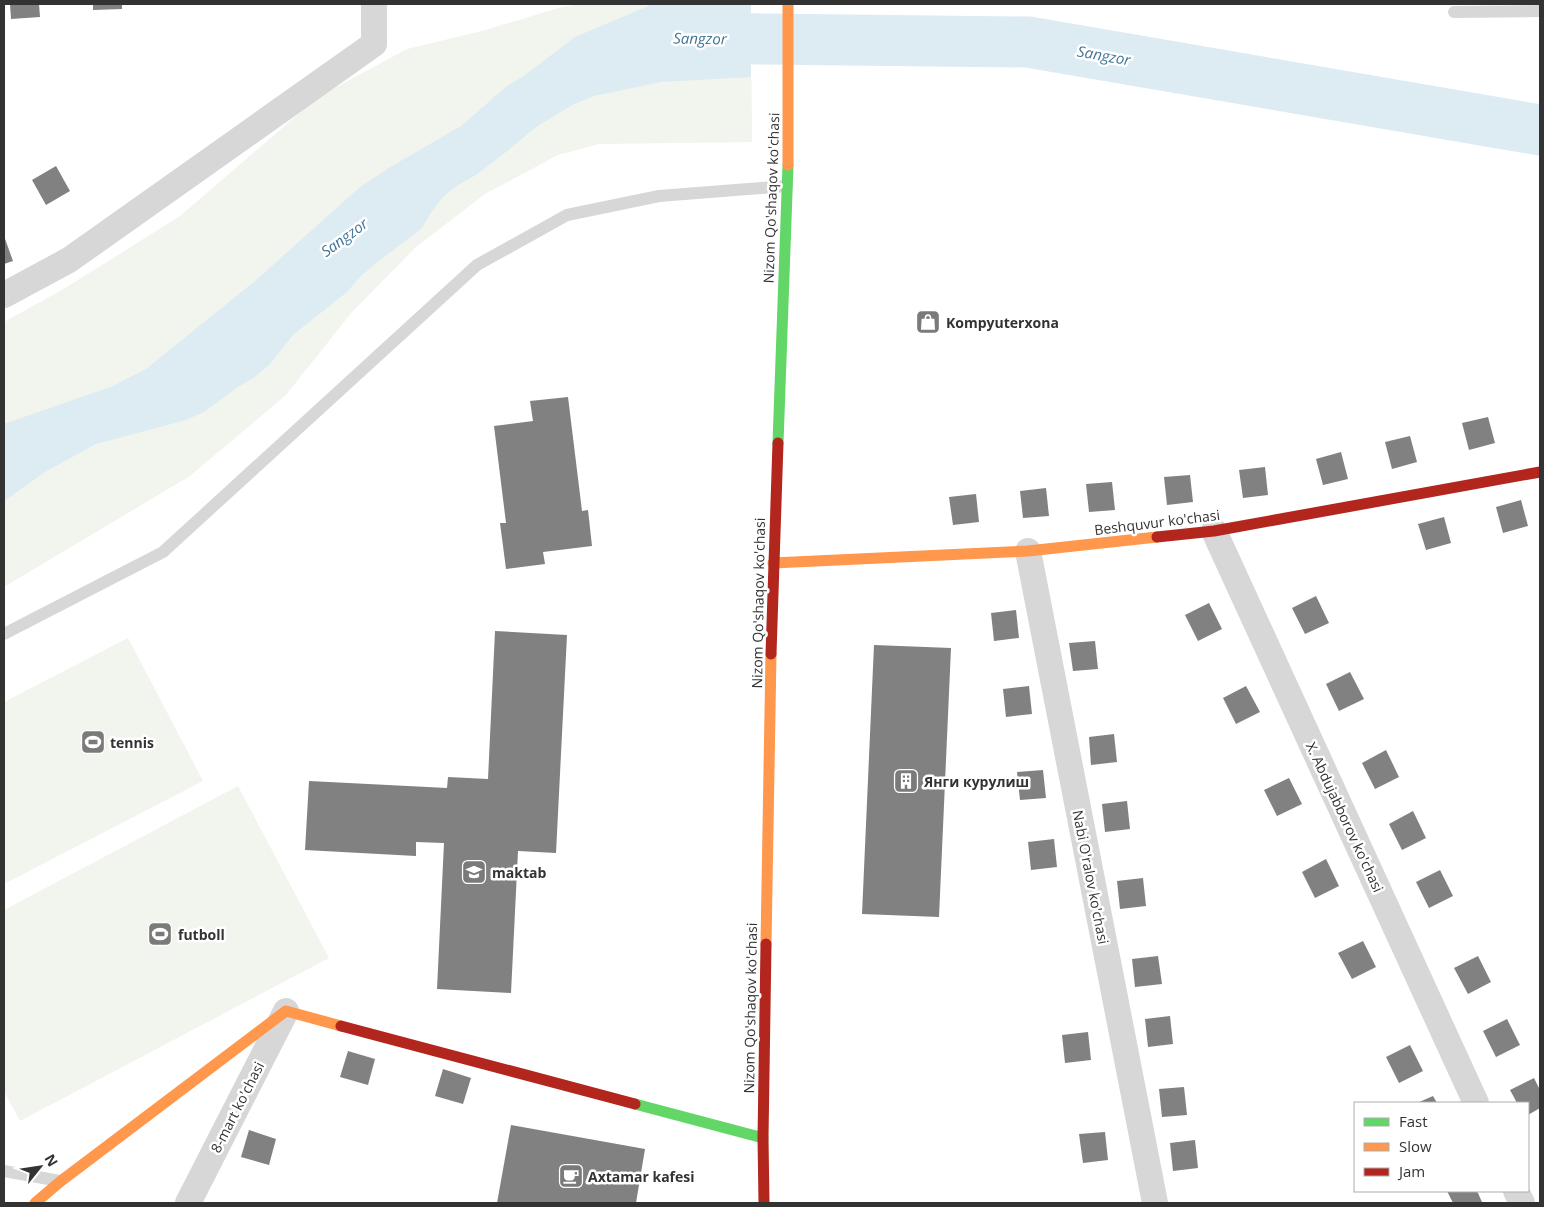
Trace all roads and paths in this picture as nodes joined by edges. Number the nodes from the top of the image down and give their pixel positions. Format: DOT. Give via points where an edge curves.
graph roads {
  1 [pos="374,4"];
  2 [pos="788,4"];
  3 [pos="1540,11"];
  4 [pos="1454,12"];
  5 [pos="787,186"];
  6 [pos="4,295"];
  7 [pos="1540,472"];
  8 [pos="1214,531"];
  9 [pos="1028,551"];
  10 [pos="773,563"];
  11 [pos="4,634"];
  12 [pos="286,1011"];
  13 [pos="1476,1102"];
  14 [pos="763,1138"];
  15 [pos="4,1171"];
  16 [pos="61,1181"];
  17 [pos="35,1203"];
  18 [pos="188,1203"];
  19 [pos="764,1203"];
  20 [pos="1155,1203"];
  1 -- 6 [label="street" via="374,44 69,260"];
  2 -- 5 [label="street, Nizom Qo'shaqov ko'chasi"];
  3 -- 4 [label="lane"];
  5 -- 10 [label="street, Nizom Qo'shaqov ko'chasi"];
  5 -- 11 [label="lane" via="658,196 567,215 477,265 163,552"];
  7 -- 8 [label="street, Beshquvur ko'chasi"];
  8 -- 9 [label="street, Beshquvur ko'chasi"];
  8 -- 13 [label="street, X. Abdujabborov ko'chasi"];
  9 -- 10 [label="street, Beshquvur ko'chasi"];
  9 -- 20 [label="street, Nabi O'ralov ko'chasi"];
  10 -- 14 [label="street, Nizom Qo'shaqov ko'chasi"];
  12 -- 14 [label="street"];
  12 -- 16 [label="street"];
  12 -- 18 [label="street, 8-mart ko'chasi"];
  14 -- 19 [label="street, Nizom Qo'shaqov ko'chasi"];
  15 -- 16 [label="lane"];
  16 -- 17 [label="street"];
}
